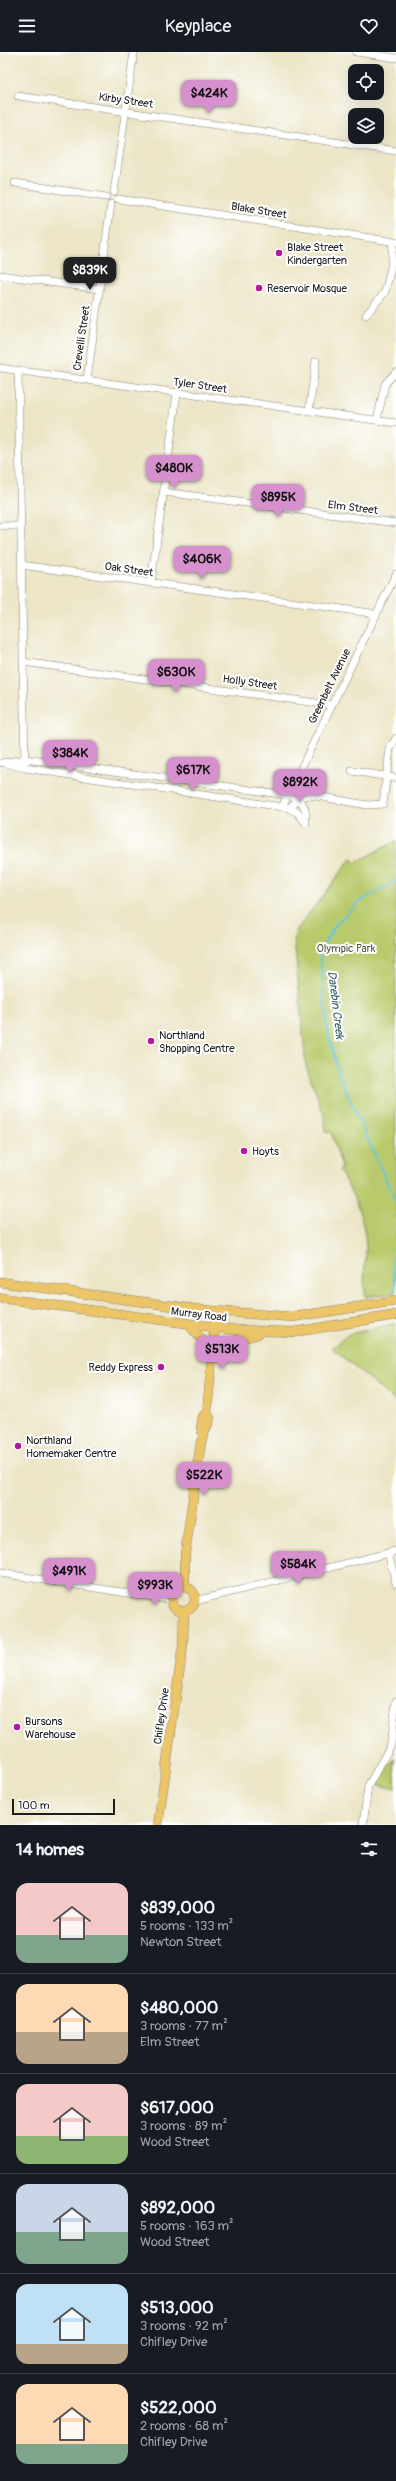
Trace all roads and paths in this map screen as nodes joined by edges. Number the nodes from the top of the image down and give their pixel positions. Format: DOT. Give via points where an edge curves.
graph roads {
  1 [pos="134,52"];
  2 [pos="356,52"];
  3 [pos="396,58"];
  4 [pos="18,96"];
  5 [pos="125,111"];
  6 [pos="396,151"];
  7 [pos="15,183"];
  8 [pos="114,192"];
  9 [pos="106,197"];
  10 [pos="118,199"];
  11 [pos="111,204"];
  12 [pos="394,242"];
  13 [pos="0,275"];
  14 [pos="99,290"];
  15 [pos="366,315"];
  16 [pos="316,361"];
  17 [pos="0,368"];
  18 [pos="18,371"];
  19 [pos="396,372"];
  20 [pos="87,380"];
  21 [pos="177,393"];
  22 [pos="309,411"];
  23 [pos="377,420"];
  24 [pos="396,423"];
  25 [pos="164,492"];
  26 [pos="396,523"];
  27 [pos="0,526"];
  28 [pos="20,526"];
  29 [pos="21,565"];
  30 [pos="396,574"];
  31 [pos="151,583"];
  32 [pos="376,616"];
  33 [pos="23,662"];
  34 [pos="331,705"];
  35 [pos="396,738"];
  36 [pos="25,759"];
  37 [pos="1,762"];
  38 [pos="25,768"];
  39 [pos="352,771"];
  40 [pos="387,777"];
  41 [pos="396,778"];
  42 [pos="248,788"];
  43 [pos="288,795"];
  44 [pos="300,799"];
  45 [pos="253,803"];
  46 [pos="285,808"];
  47 [pos="0,1282"];
  48 [pos="0,1298"];
  49 [pos="396,1301"];
  50 [pos="356,1308"];
  51 [pos="216,1312"];
  52 [pos="396,1315"];
  53 [pos="358,1323"];
  54 [pos="189,1325"];
  55 [pos="215,1328"];
  56 [pos="271,1332"];
  57 [pos="213,1352"];
  58 [pos="396,1551"];
  59 [pos="388,1553"];
  60 [pos="0,1573"];
  61 [pos="396,1583"];
  62 [pos="185,1588"];
  63 [pos="172,1600"];
  64 [pos="195,1601"];
  65 [pos="184,1611"];
  66 [pos="396,1701"];
  67 [pos="158,1825"];
  68 [pos="363,1825"];
  1 -- 5 [label="street"];
  2 -- 3 [label="street"];
  4 -- 5 [label="street, Kirby Street"];
  5 -- 6 [label="street, Kirby Street"];
  5 -- 8 [label="street"];
  7 -- 9 [label="street"];
  8 -- 9 [label="street" via="109,192"];
  8 -- 10 [label="street"];
  9 -- 11 [label="street"];
  10 -- 11 [label="street"];
  10 -- 12 [label="street, Blake Street"];
  11 -- 14 [label="street, Crevelli Street"];
  12 -- 15 [label="street" via="385,292"];
  13 -- 14 [label="street"];
  14 -- 20 [label="street, Crevelli Street"];
  16 -- 22 [label="street"];
  17 -- 18 [label="street, Tyler Street"];
  18 -- 20 [label="street, Tyler Street"];
  18 -- 28 [label="street"];
  19 -- 23 [label="street" via="385,384"];
  20 -- 21 [label="street, Tyler Street"];
  21 -- 22 [label="street, Tyler Street"];
  21 -- 25 [label="street"];
  22 -- 23 [label="street, Tyler Street"];
  23 -- 24 [label="street, Tyler Street"];
  25 -- 26 [label="street, Elm Street"];
  25 -- 31 [label="street"];
  27 -- 28 [label="street"];
  28 -- 29 [label="street"];
  29 -- 31 [label="street, Oak Street"];
  29 -- 33 [label="street"];
  30 -- 32 [label="street, Greenbelt Avenue"];
  31 -- 32 [label="street, Oak Street" via="363,612"];
  32 -- 34 [label="street, Greenbelt Avenue"];
  33 -- 34 [label="street, Holly Street"];
  33 -- 36 [label="street"];
  34 -- 43 [label="street, Greenbelt Avenue"];
  35 -- 40 [label="street" via="390,749"];
  36 -- 37 [label="street"];
  36 -- 38 [label="street"];
  36 -- 42 [label="street"];
  37 -- 38 [label="street"];
  38 -- 45 [label="street"];
  39 -- 40 [label="street"];
  40 -- 41 [label="street"];
  40 -- 44 [label="street" via="385,801 378,806 311,795"];
  42 -- 43 [label="street"];
  42 -- 45 [label="street" via="248,795"];
  43 -- 44 [label="street"];
  43 -- 46 [label="street, Greenbelt Avenue"];
  44 -- 46 [label="street"];
  44 -- 46 [label="street" via="305,809 306,823 297,812"];
  45 -- 46 [label="street"];
  47 -- 51 [label="main road, Murray Road"];
  48 -- 54 [label="main road, Murray Road"];
  49 -- 50 [label="main road, Murray Road"];
  50 -- 51 [label="main road, Murray Road" via="293,1317"];
  50 -- 53 [label="main road"];
  51 -- 55 [label="main road"];
  52 -- 53 [label="main road, Murray Road"];
  53 -- 56 [label="main road, Murray Road" via="294,1332"];
  54 -- 55 [label="main road, Murray Road"];
  54 -- 57 [label="main road"];
  55 -- 56 [label="main road, Murray Road"];
  55 -- 57 [label="main road"];
  56 -- 57 [label="main road" via="243,1338"];
  57 -- 62 [label="main road" via="207,1413 210,1418 203,1435 185,1554"];
  58 -- 59 [label="street"];
  59 -- 61 [label="street"];
  59 -- 64 [label="street"];
  60 -- 63 [label="street"];
  62 -- 63 [label="main road" via="176,1590"];
  62 -- 64 [label="main road" via="192,1591"];
  63 -- 65 [label="main road" via="176,1609"];
  64 -- 65 [label="main road" via="190,1609"];
  65 -- 67 [label="main road, Chifley Drive" via="183,1644"];
  66 -- 68 [label="street" via="390,1745 368,1786"];
}
